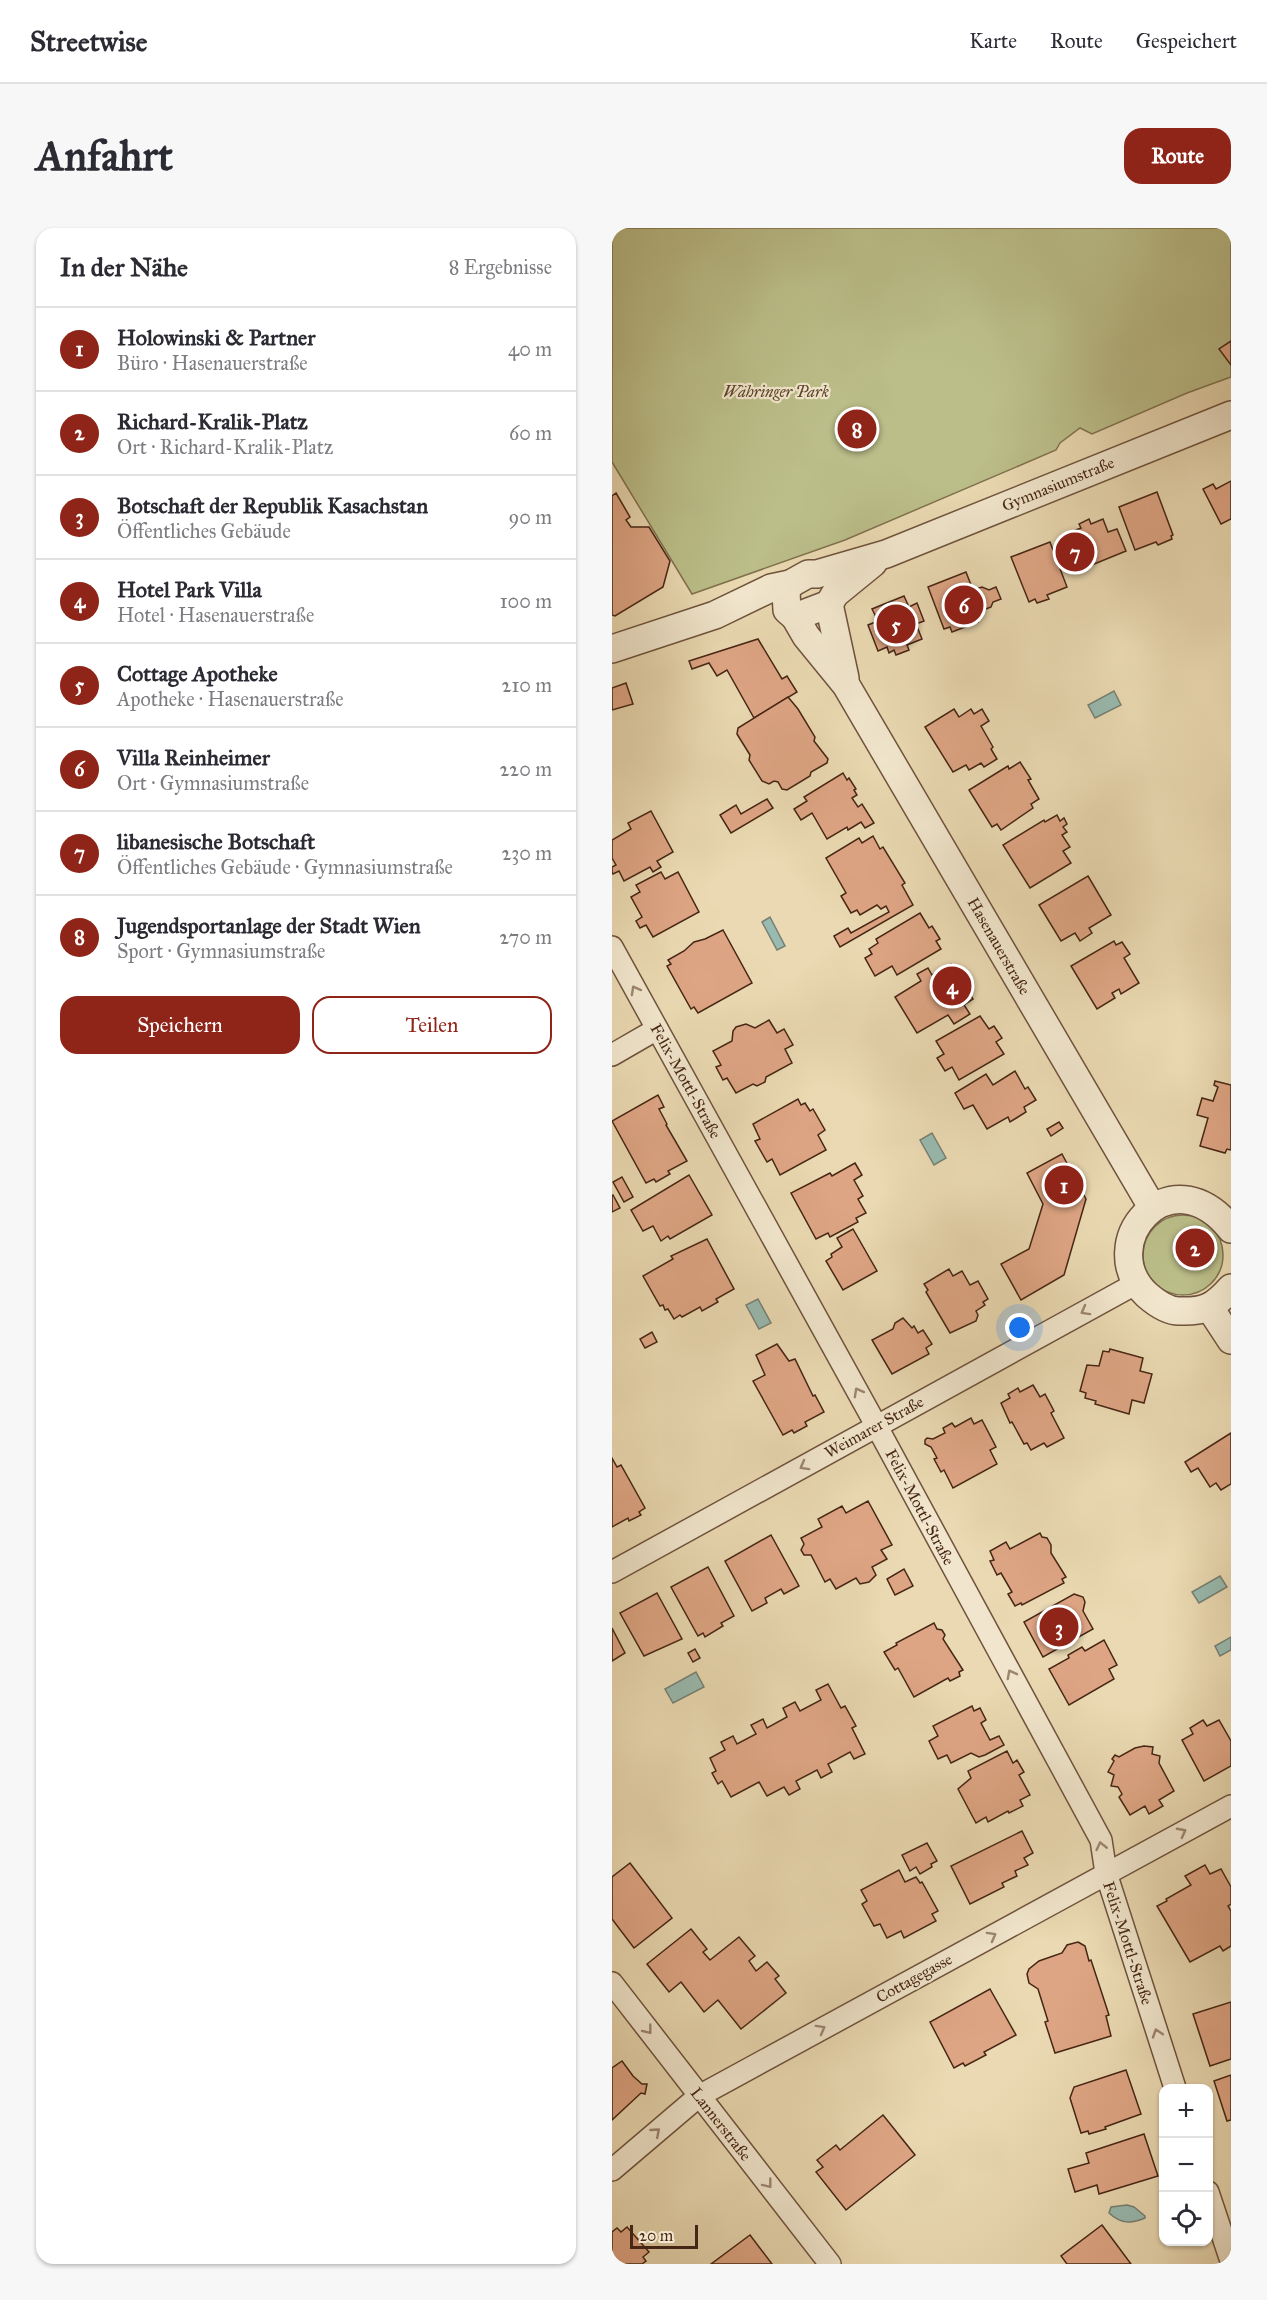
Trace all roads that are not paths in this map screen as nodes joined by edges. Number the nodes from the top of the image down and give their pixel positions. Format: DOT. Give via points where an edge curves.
graph roads {
  1 [pos="1231,415"];
  2 [pos="886,554"];
  3 [pos="817,574"];
  4 [pos="832,599"];
  5 [pos="791,603"];
  6 [pos="612,649"];
  7 [pos="846,685"];
  8 [pos="612,947"];
  9 [pos="657,1029"];
  10 [pos="612,1054"];
  11 [pos="1152,1206"];
  12 [pos="1231,1229"];
  13 [pos="1137,1283"];
  14 [pos="1231,1288"];
  15 [pos="1210,1308"];
  16 [pos="1231,1340"];
  17 [pos="876,1425"];
  18 [pos="612,1572"];
  19 [pos="1231,1806"];
  20 [pos="1106,1873"];
  21 [pos="612,1983"];
  22 [pos="1174,2084"];
  23 [pos="699,2096"];
  24 [pos="612,2170"];
  25 [pos="1213,2205"];
  26 [pos="1231,2261"];
  27 [pos="830,2264"];
  1 -- 2 [label="street, Gymnasiumstraße"];
  2 -- 3 [label="street, Gymnasiumstraße"];
  2 -- 4 [label="street, Gymnasiumstraße" via="857,574"];
  3 -- 4 [label="street" via="824,577"];
  3 -- 5 [label="street, Gymnasiumstraße" via="808,574"];
  4 -- 5 [label="street, Gymnasiumstraße"];
  4 -- 7 [label="street, Hasenauerstraße"];
  5 -- 6 [label="street, Gymnasiumstraße" via="771,588 716,615"];
  5 -- 7 [label="street, Hasenauerstraße" via="806,636"];
  7 -- 11 [label="street, Hasenauerstraße"];
  9 -- 8 [label="street, Felix-Mottl-Straße, one-way"];
  9 -- 10 [label="street"];
  17 -- 9 [label="street, Felix-Mottl-Straße, one-way"];
  11 -- 12 [label="street" via="1171,1200 1190,1201 1210,1210"];
  11 -- 13 [label="street" via="1138,1222 1131,1239 1130,1260"];
  13 -- 15 [label="street" via="1153,1300 1172,1311"];
  13 -- 17 [label="street, Weimarer Straße, one-way"];
  14 -- 15 [label="street"];
  15 -- 16 [label="street"];
  17 -- 18 [label="street, Weimarer Straße, one-way"];
  20 -- 17 [label="street, Felix-Mottl-Straße, one-way" via="1101,1840"];
  20 -- 19 [label="street, Cottagegasse, one-way"];
  22 -- 20 [label="street, Felix-Mottl-Straße, one-way"];
  23 -- 20 [label="street, Cottagegasse, one-way"];
  21 -- 23 [label="street, Lannerstraße, one-way"];
  24 -- 23 [label="street, Cottagegasse, one-way"];
  23 -- 27 [label="street, Lannerstraße, one-way"];
  25 -- 26 [label="street"];
}
